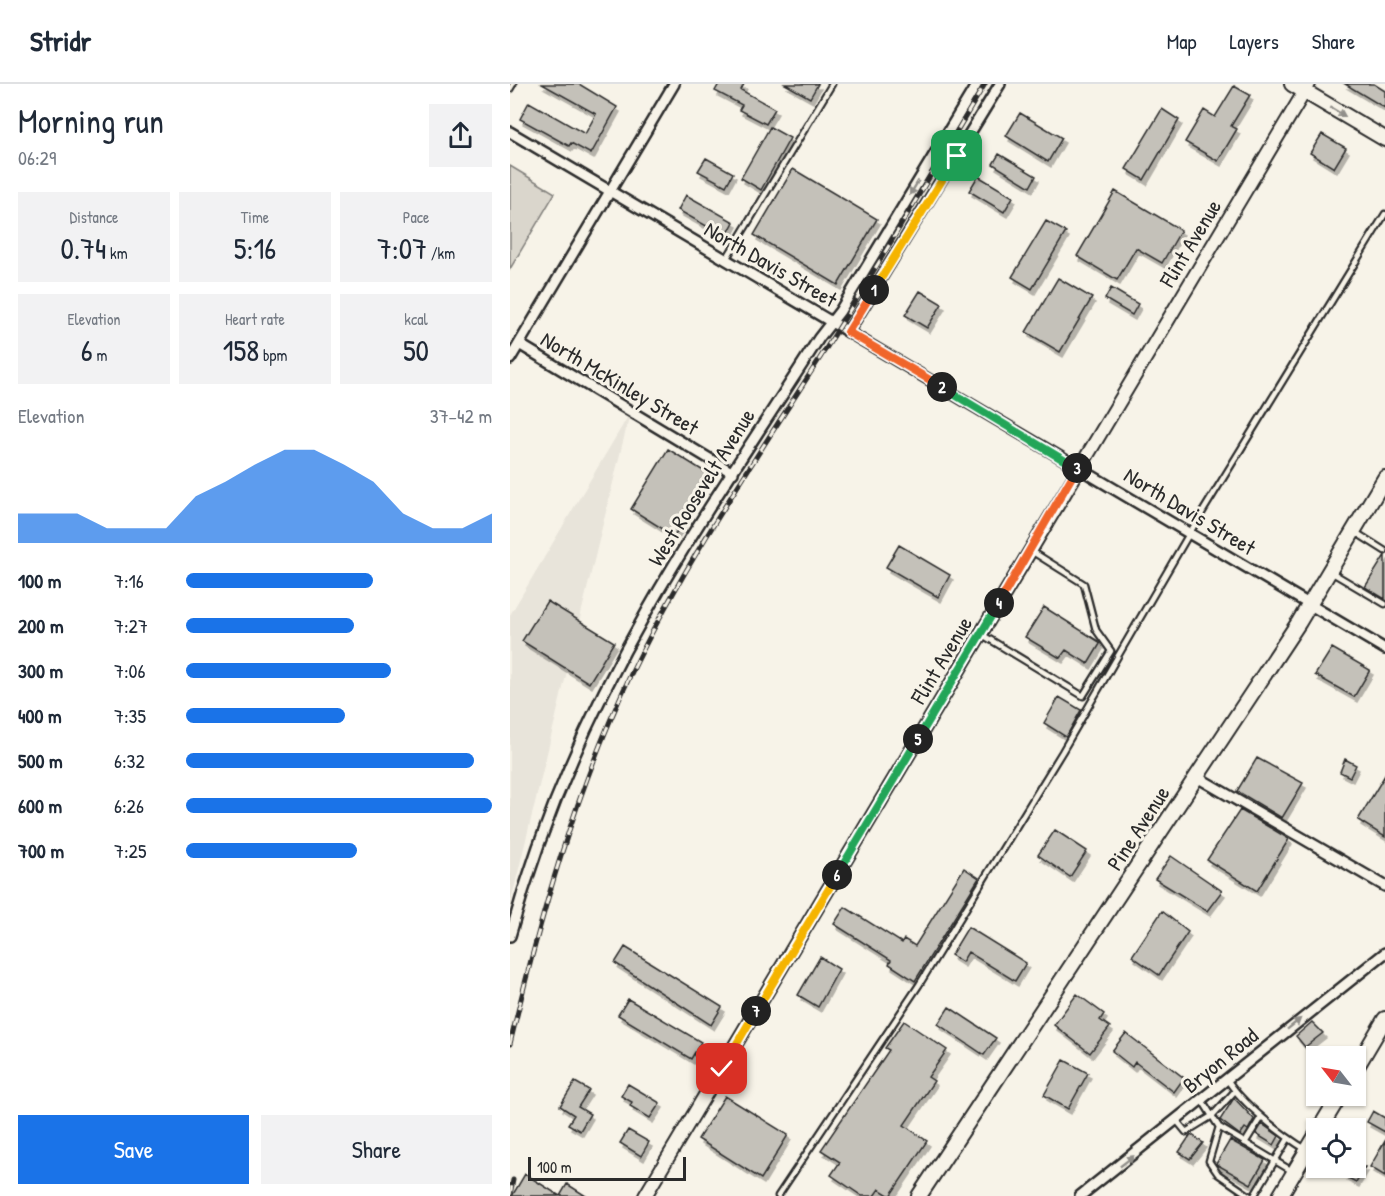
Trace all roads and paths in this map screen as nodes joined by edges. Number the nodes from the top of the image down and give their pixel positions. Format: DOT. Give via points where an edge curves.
graph roads {
  1 [pos="513,84"];
  2 [pos="674,84"];
  3 [pos="832,84"];
  4 [pos="977,84"];
  5 [pos="1000,84"];
  6 [pos="1292,84"];
  7 [pos="1307,88"];
  8 [pos="510,89"];
  9 [pos="510,132"];
  10 [pos="1385,140"];
  11 [pos="611,191"];
  12 [pos="1385,214"];
  13 [pos="725,261"];
  14 [pos="831,322"];
  15 [pos="848,332"];
  16 [pos="519,344"];
  17 [pos="510,358"];
  18 [pos="1079,469"];
  19 [pos="733,473"];
  20 [pos="1385,478"];
  21 [pos="1353,531"];
  22 [pos="1189,534"];
  23 [pos="1030,550"];
  24 [pos="1385,551"];
  25 [pos="1329,570"];
  26 [pos="1385,604"];
  27 [pos="1309,605"];
  28 [pos="981,634"];
  29 [pos="1385,649"];
  30 [pos="1197,777"];
  31 [pos="1385,886"];
  32 [pos="510,936"];
  33 [pos="1385,953"];
  34 [pos="1385,1019"];
  35 [pos="1366,1051"];
  36 [pos="1227,1079"];
  37 [pos="1234,1092"];
  38 [pos="1202,1100"];
  39 [pos="1212,1116"];
  40 [pos="1261,1117"];
  41 [pos="1177,1121"];
  42 [pos="1219,1127"];
  43 [pos="1288,1138"];
  44 [pos="1245,1143"];
  45 [pos="1306,1149"];
  46 [pos="1306,1152"];
  47 [pos="1275,1160"];
  48 [pos="1294,1172"];
  49 [pos="645,1196"];
  50 [pos="778,1196"];
  51 [pos="919,1196"];
  52 [pos="1080,1196"];
  53 [pos="1252,1196"];
  54 [pos="1280,1196"];
  1 -- 8 [label="lane"];
  2 -- 11 [label="street"];
  3 -- 13 [label="lane"];
  4 -- 14 [label="street, West Roosevelt Avenue, one-way"];
  5 -- 15 [label="street"];
  6 -- 7 [label="main road"];
  7 -- 10 [label="main road, one-way"];
  7 -- 18 [label="street, Flint Avenue"];
  9 -- 11 [label="street, North Davis Street"];
  11 -- 13 [label="street, North Davis Street"];
  11 -- 16 [label="street"];
  12 -- 22 [label="lane"];
  13 -- 14 [label="street, North Davis Street"];
  14 -- 15 [label="street, North Davis Street"];
  14 -- 19 [label="street, West Roosevelt Avenue"];
  15 -- 18 [label="street, North Davis Street"];
  16 -- 17 [label="street"];
  16 -- 19 [label="street, North McKinley Street"];
  18 -- 22 [label="street, North Davis Street"];
  18 -- 23 [label="street, Flint Avenue"];
  19 -- 32 [label="street, West Roosevelt Avenue" via="648,610 600,702 549,819"];
  20 -- 21 [label="main road, Pine Avenue"];
  21 -- 24 [label="lane"];
  21 -- 25 [label="main road, Pine Avenue"];
  22 -- 27 [label="street, North Davis Street"];
  22 -- 50 [label="lane" via="920,985"];
  23 -- 28 [label="street, Flint Avenue"];
  23 -- 28 [label="lane" via="1084,584 1096,630 1111,651 1083,696"];
  25 -- 26 [label="lane"];
  25 -- 27 [label="main road, Pine Avenue"];
  27 -- 29 [label="street, North Davis Street"];
  27 -- 30 [label="main road, Pine Avenue"];
  28 -- 49 [label="street, Flint Avenue"];
  30 -- 31 [label="street"];
  30 -- 51 [label="main road, Pine Avenue"];
  36 -- 33 [label="street, Bryon Road, one-way"];
  34 -- 35 [label="main road"];
  36 -- 37 [label="lane"];
  36 -- 38 [label="street, Bryon Road"];
  37 -- 39 [label="lane"];
  37 -- 40 [label="lane"];
  38 -- 39 [label="lane"];
  38 -- 41 [label="street, Bryon Road"];
  39 -- 41 [label="lane" via="1186,1132"];
  39 -- 42 [label="lane"];
  40 -- 43 [label="lane"];
  40 -- 44 [label="lane"];
  52 -- 41 [label="street, Bryon Road, one-way"];
  42 -- 44 [label="lane"];
  42 -- 53 [label="lane" via="1209,1161 1218,1174"];
  43 -- 45 [label="lane"];
  43 -- 47 [label="lane"];
  44 -- 47 [label="lane"];
  46 -- 48 [label="main road"];
  47 -- 48 [label="lane"];
  47 -- 53 [label="lane"];
  48 -- 54 [label="main road"];
}
